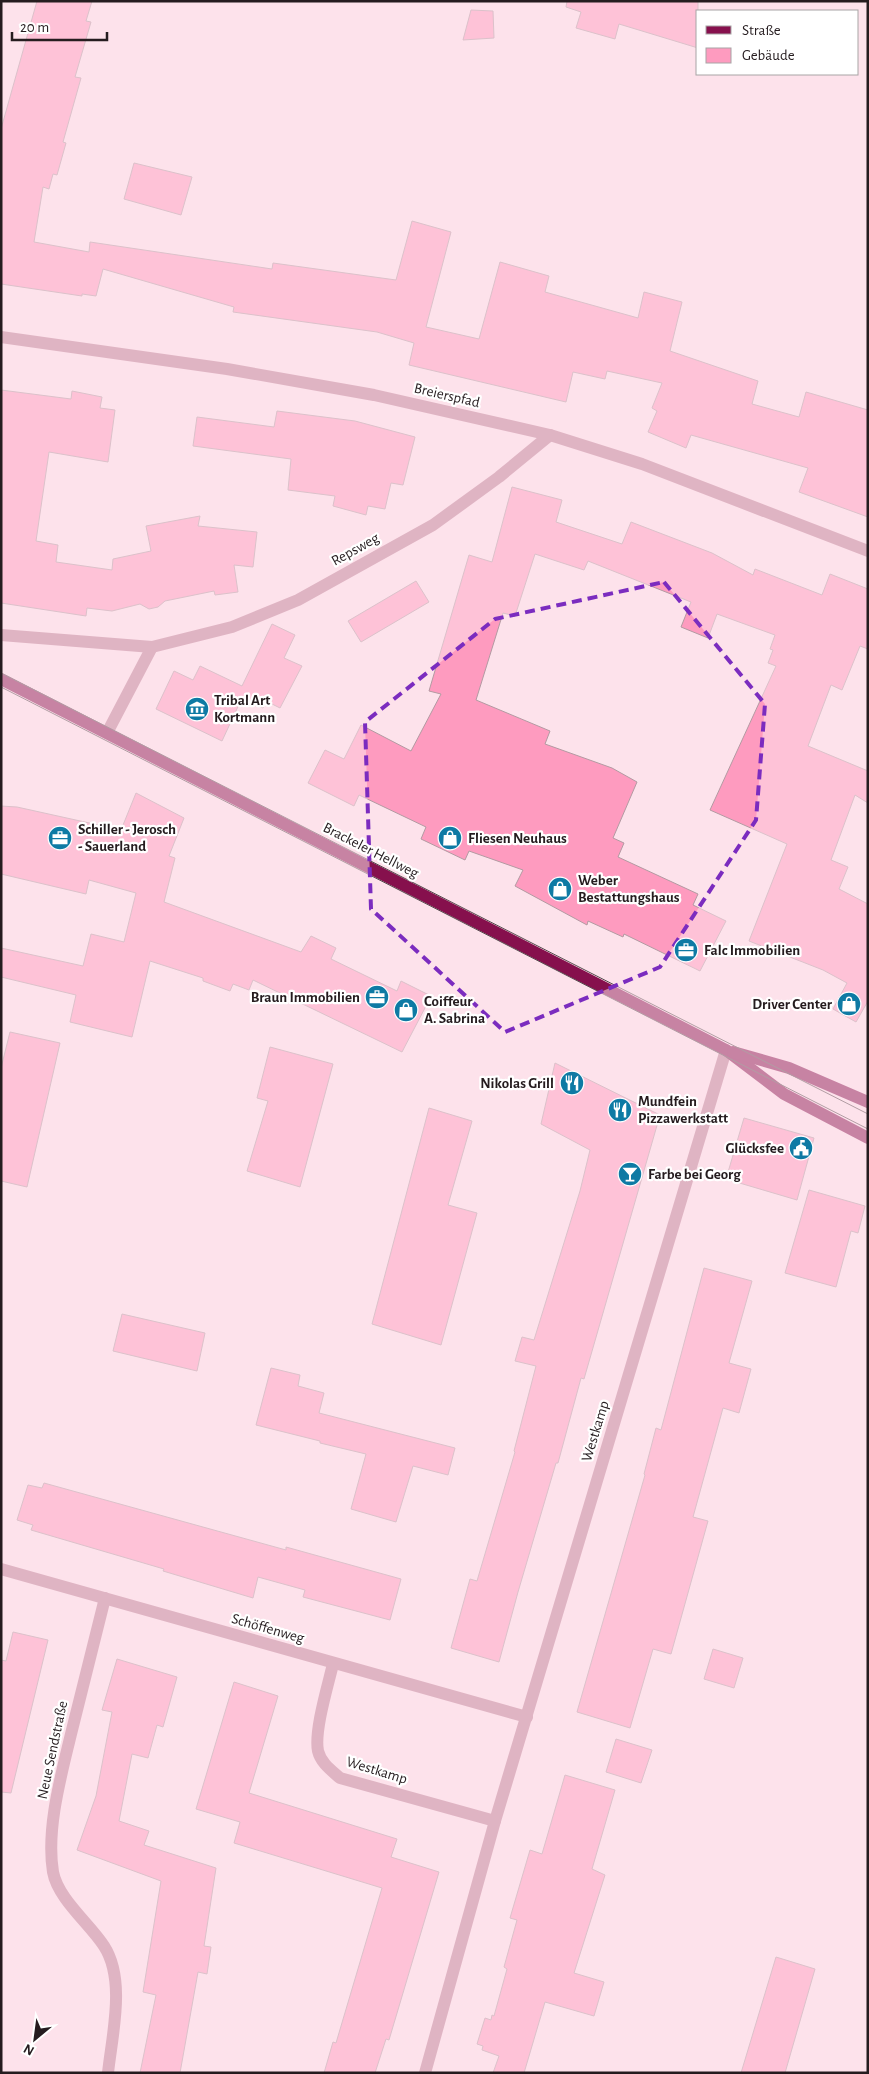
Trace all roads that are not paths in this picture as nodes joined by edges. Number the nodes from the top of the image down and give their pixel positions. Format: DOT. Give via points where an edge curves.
graph roads {
  1 [pos="1,336"];
  2 [pos="550,435"];
  3 [pos="868,551"];
  4 [pos="1,635"];
  5 [pos="152,647"];
  6 [pos="1,679"];
  7 [pos="107,734"];
  8 [pos="726,1050"];
  9 [pos="868,1102"];
  10 [pos="868,1138"];
  11 [pos="1,1569"];
  12 [pos="105,1598"];
  13 [pos="333,1664"];
  14 [pos="527,1717"];
  15 [pos="495,1821"];
  16 [pos="108,2073"];
  17 [pos="425,2073"];
  1 -- 2 [label="street, Breierspfad" via="227,369 374,395"];
  2 -- 3 [label="street, Breierspfad" via="642,464"];
  2 -- 5 [label="street, Repsweg" via="433,525 298,600 232,627"];
  4 -- 5 [label="street, Repsweg"];
  5 -- 7 [label="street"];
  6 -- 7 [label="main road, Brackeler Hellweg"];
  7 -- 8 [label="main road, Brackeler Hellweg"];
  8 -- 9 [label="main road, Brackeler Hellweg" via="789,1068"];
  8 -- 10 [label="main road, Brackeler Hellweg" via="784,1094"];
  8 -- 14 [label="street, Westkamp"];
  11 -- 12 [label="street, Schöffenweg"];
  12 -- 13 [label="street, Schöffenweg"];
  12 -- 16 [label="street, Neue Sendstraße" via="58,1789 52,1847 57,1881 105,1948 115,1977 116,2006"];
  13 -- 14 [label="street, Schöffenweg"];
  13 -- 15 [label="street, Westkamp" via="319,1728 318,1751 326,1767 340,1778"];
  14 -- 15 [label="street, Westkamp"];
  15 -- 17 [label="street, Westkamp"];
}
